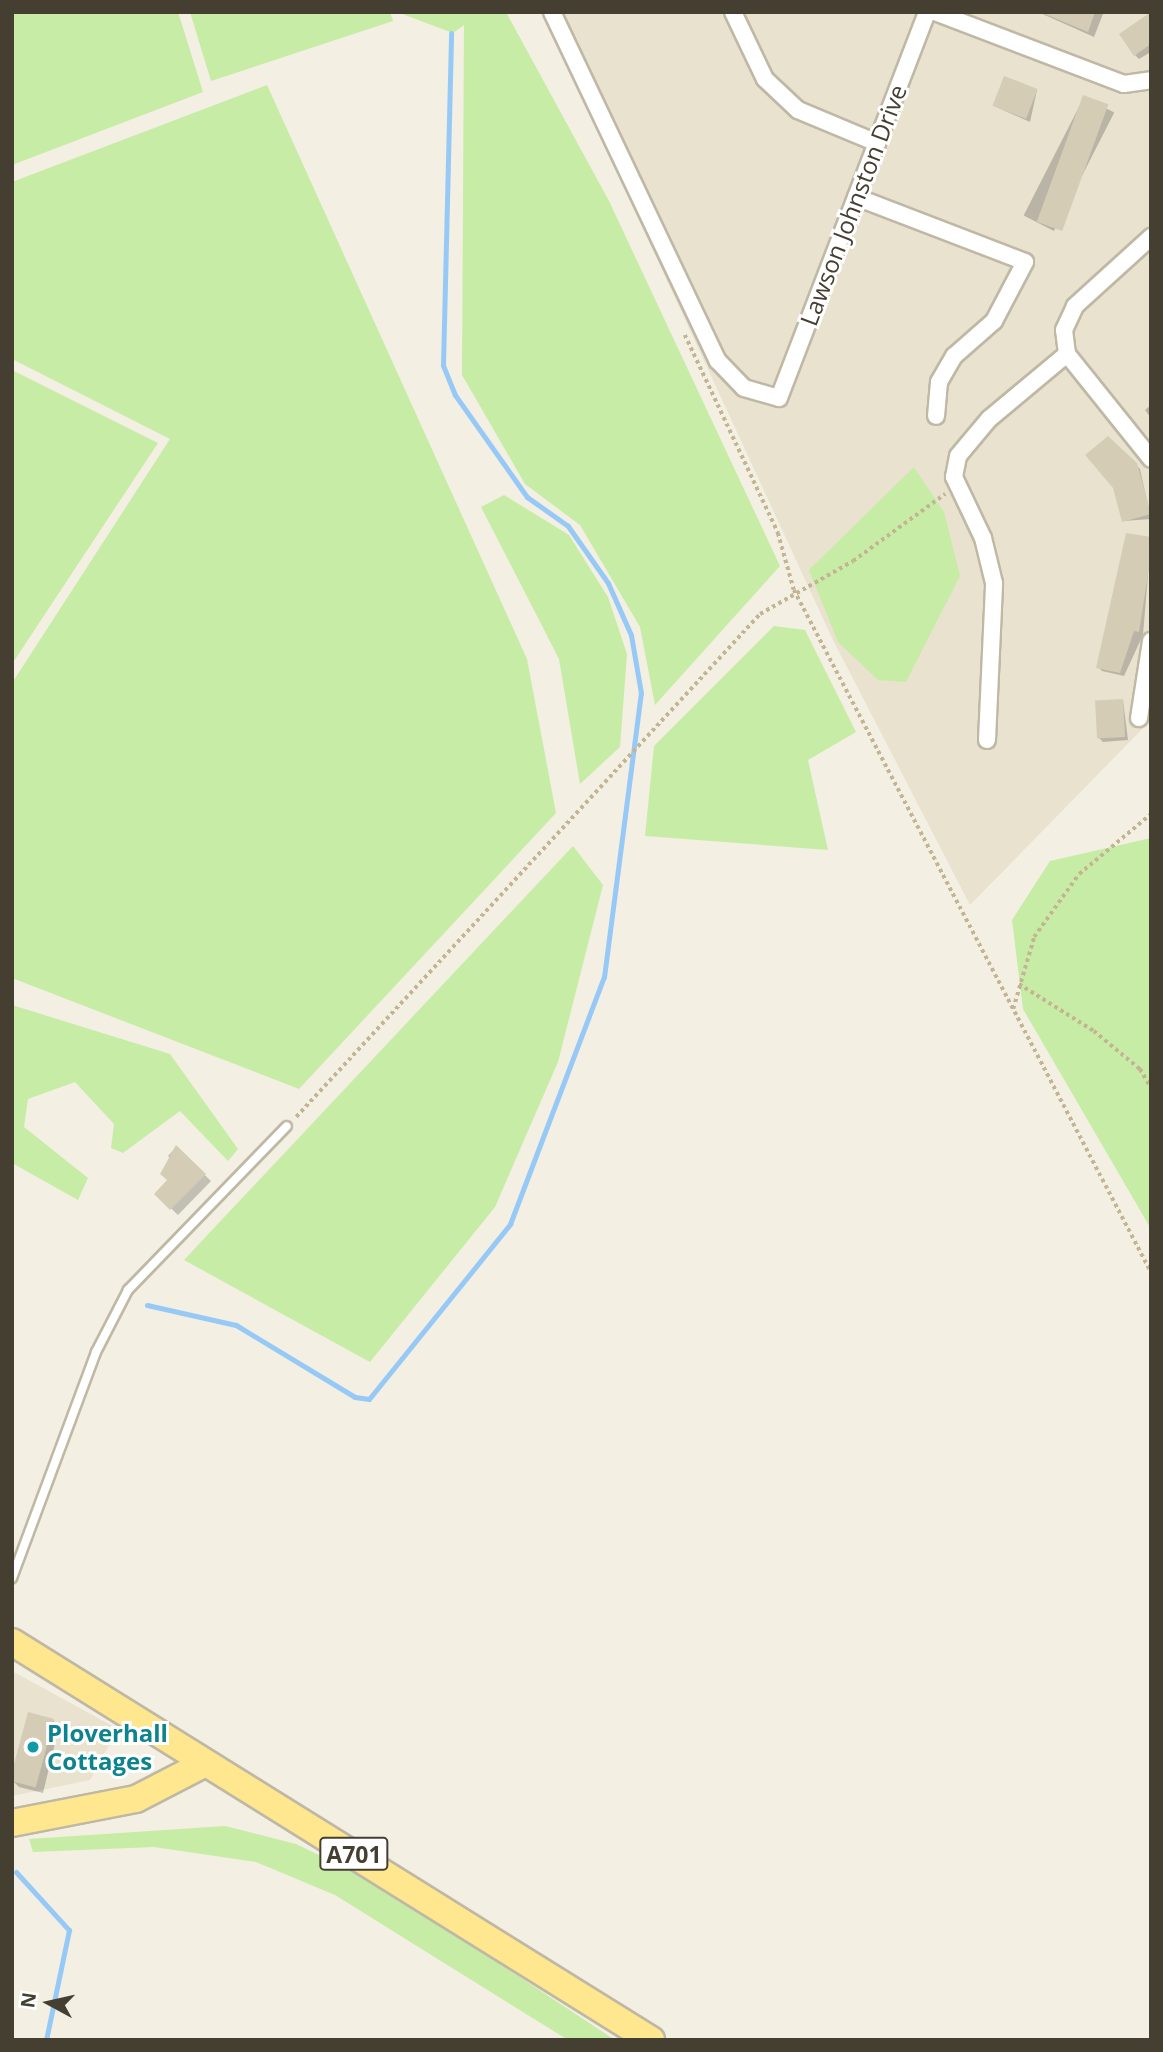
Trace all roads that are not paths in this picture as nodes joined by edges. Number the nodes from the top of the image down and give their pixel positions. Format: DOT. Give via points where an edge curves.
graph roads {
  1 [pos="552,12"];
  2 [pos="733,12"];
  3 [pos="927,12"];
  4 [pos="935,12"];
  5 [pos="1151,80"];
  6 [pos="877,143"];
  7 [pos="856,197"];
  8 [pos="1151,237"];
  9 [pos="1067,354"];
  10 [pos="936,416"];
  11 [pos="1151,459"];
  12 [pos="1151,641"];
  13 [pos="1139,718"];
  14 [pos="987,740"];
  15 [pos="288,1126"];
  16 [pos="12,1578"];
  17 [pos="12,1642"];
  18 [pos="202,1765"];
  19 [pos="12,1823"];
  20 [pos="651,2040"];
  1 -- 7 [label="street, Lawson Johnston Drive" via="718,361 744,388 779,398"];
  2 -- 6 [label="street" via="765,79 798,110"];
  3 -- 6 [label="street, Lawson Johnston Drive"];
  4 -- 5 [label="street" via="1124,84"];
  6 -- 7 [label="street, Lawson Johnston Drive"];
  7 -- 10 [label="street" via="1025,262 994,320 954,355 939,382"];
  8 -- 9 [label="street" via="1075,306 1064,330"];
  9 -- 11 [label="street"];
  9 -- 14 [label="street" via="989,418 958,456 956,486 983,538 994,583"];
  12 -- 13 [label="street"];
  15 -- 16 [label="lane" via="128,1290 96,1352"];
  17 -- 18 [label="main road, A701"];
  18 -- 19 [label="main road" via="136,1799"];
  18 -- 20 [label="main road, A701"];
}
